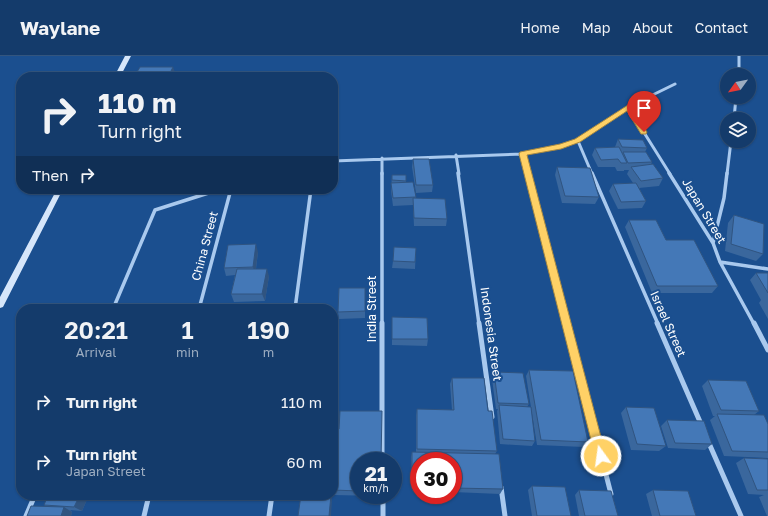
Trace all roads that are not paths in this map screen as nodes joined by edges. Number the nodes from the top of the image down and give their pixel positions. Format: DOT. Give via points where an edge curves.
graph roads {
  1 [pos="128,56"];
  2 [pos="739,56"];
  3 [pos="739,68"];
  4 [pos="120,72"];
  5 [pos="675,84"];
  6 [pos="628,107"];
  7 [pos="578,141"];
  8 [pos="730,148"];
  9 [pos="523,154"];
  10 [pos="456,155"];
  11 [pos="382,158"];
  12 [pos="338,160"];
  13 [pos="57,194"];
  14 [pos="205,194"];
  15 [pos="230,194"];
  16 [pos="309,194"];
  17 [pos="713,244"];
  18 [pos="720,262"];
  19 [pos="768,269"];
  20 [pos="115,304"];
  21 [pos="200,304"];
  22 [pos="296,304"];
  23 [pos="0,305"];
  24 [pos="768,350"];
  25 [pos="493,422"];
  26 [pos="703,429"];
  27 [pos="706,437"];
  28 [pos="382,452"];
  29 [pos="501,485"];
  30 [pos="33,500"];
  31 [pos="149,500"];
  32 [pos="271,500"];
  33 [pos="612,501"];
  34 [pos="382,504"];
  35 [pos="26,516"];
  36 [pos="144,516"];
  37 [pos="269,516"];
  38 [pos="382,516"];
  39 [pos="506,516"];
  40 [pos="741,516"];
  1 -- 4 [label="main road"];
  2 -- 3 [label="street"];
  5 -- 6 [label="street"];
  6 -- 7 [label="street"];
  6 -- 17 [label="street, Japan Street"];
  7 -- 9 [label="street"];
  7 -- 26 [label="street, Israel Street"];
  8 -- 17 [label="street" via="724,198"];
  9 -- 10 [label="street"];
  9 -- 33 [label="street"];
  10 -- 11 [label="street"];
  10 -- 25 [label="street, Indonesia Street"];
  11 -- 12 [label="street"];
  11 -- 28 [label="street, India Street"];
  13 -- 23 [label="main road"];
  14 -- 20 [label="street" via="155,210"];
  15 -- 21 [label="street, China Street"];
  16 -- 22 [label="street"];
  17 -- 18 [label="street, Japan Street"];
  18 -- 19 [label="street"];
  18 -- 24 [label="street, Japan Street"];
  27 -- 40 [label="street"];
  29 -- 39 [label="street"];
  30 -- 35 [label="street"];
  31 -- 36 [label="street"];
  32 -- 37 [label="street"];
  34 -- 38 [label="street"];
}
